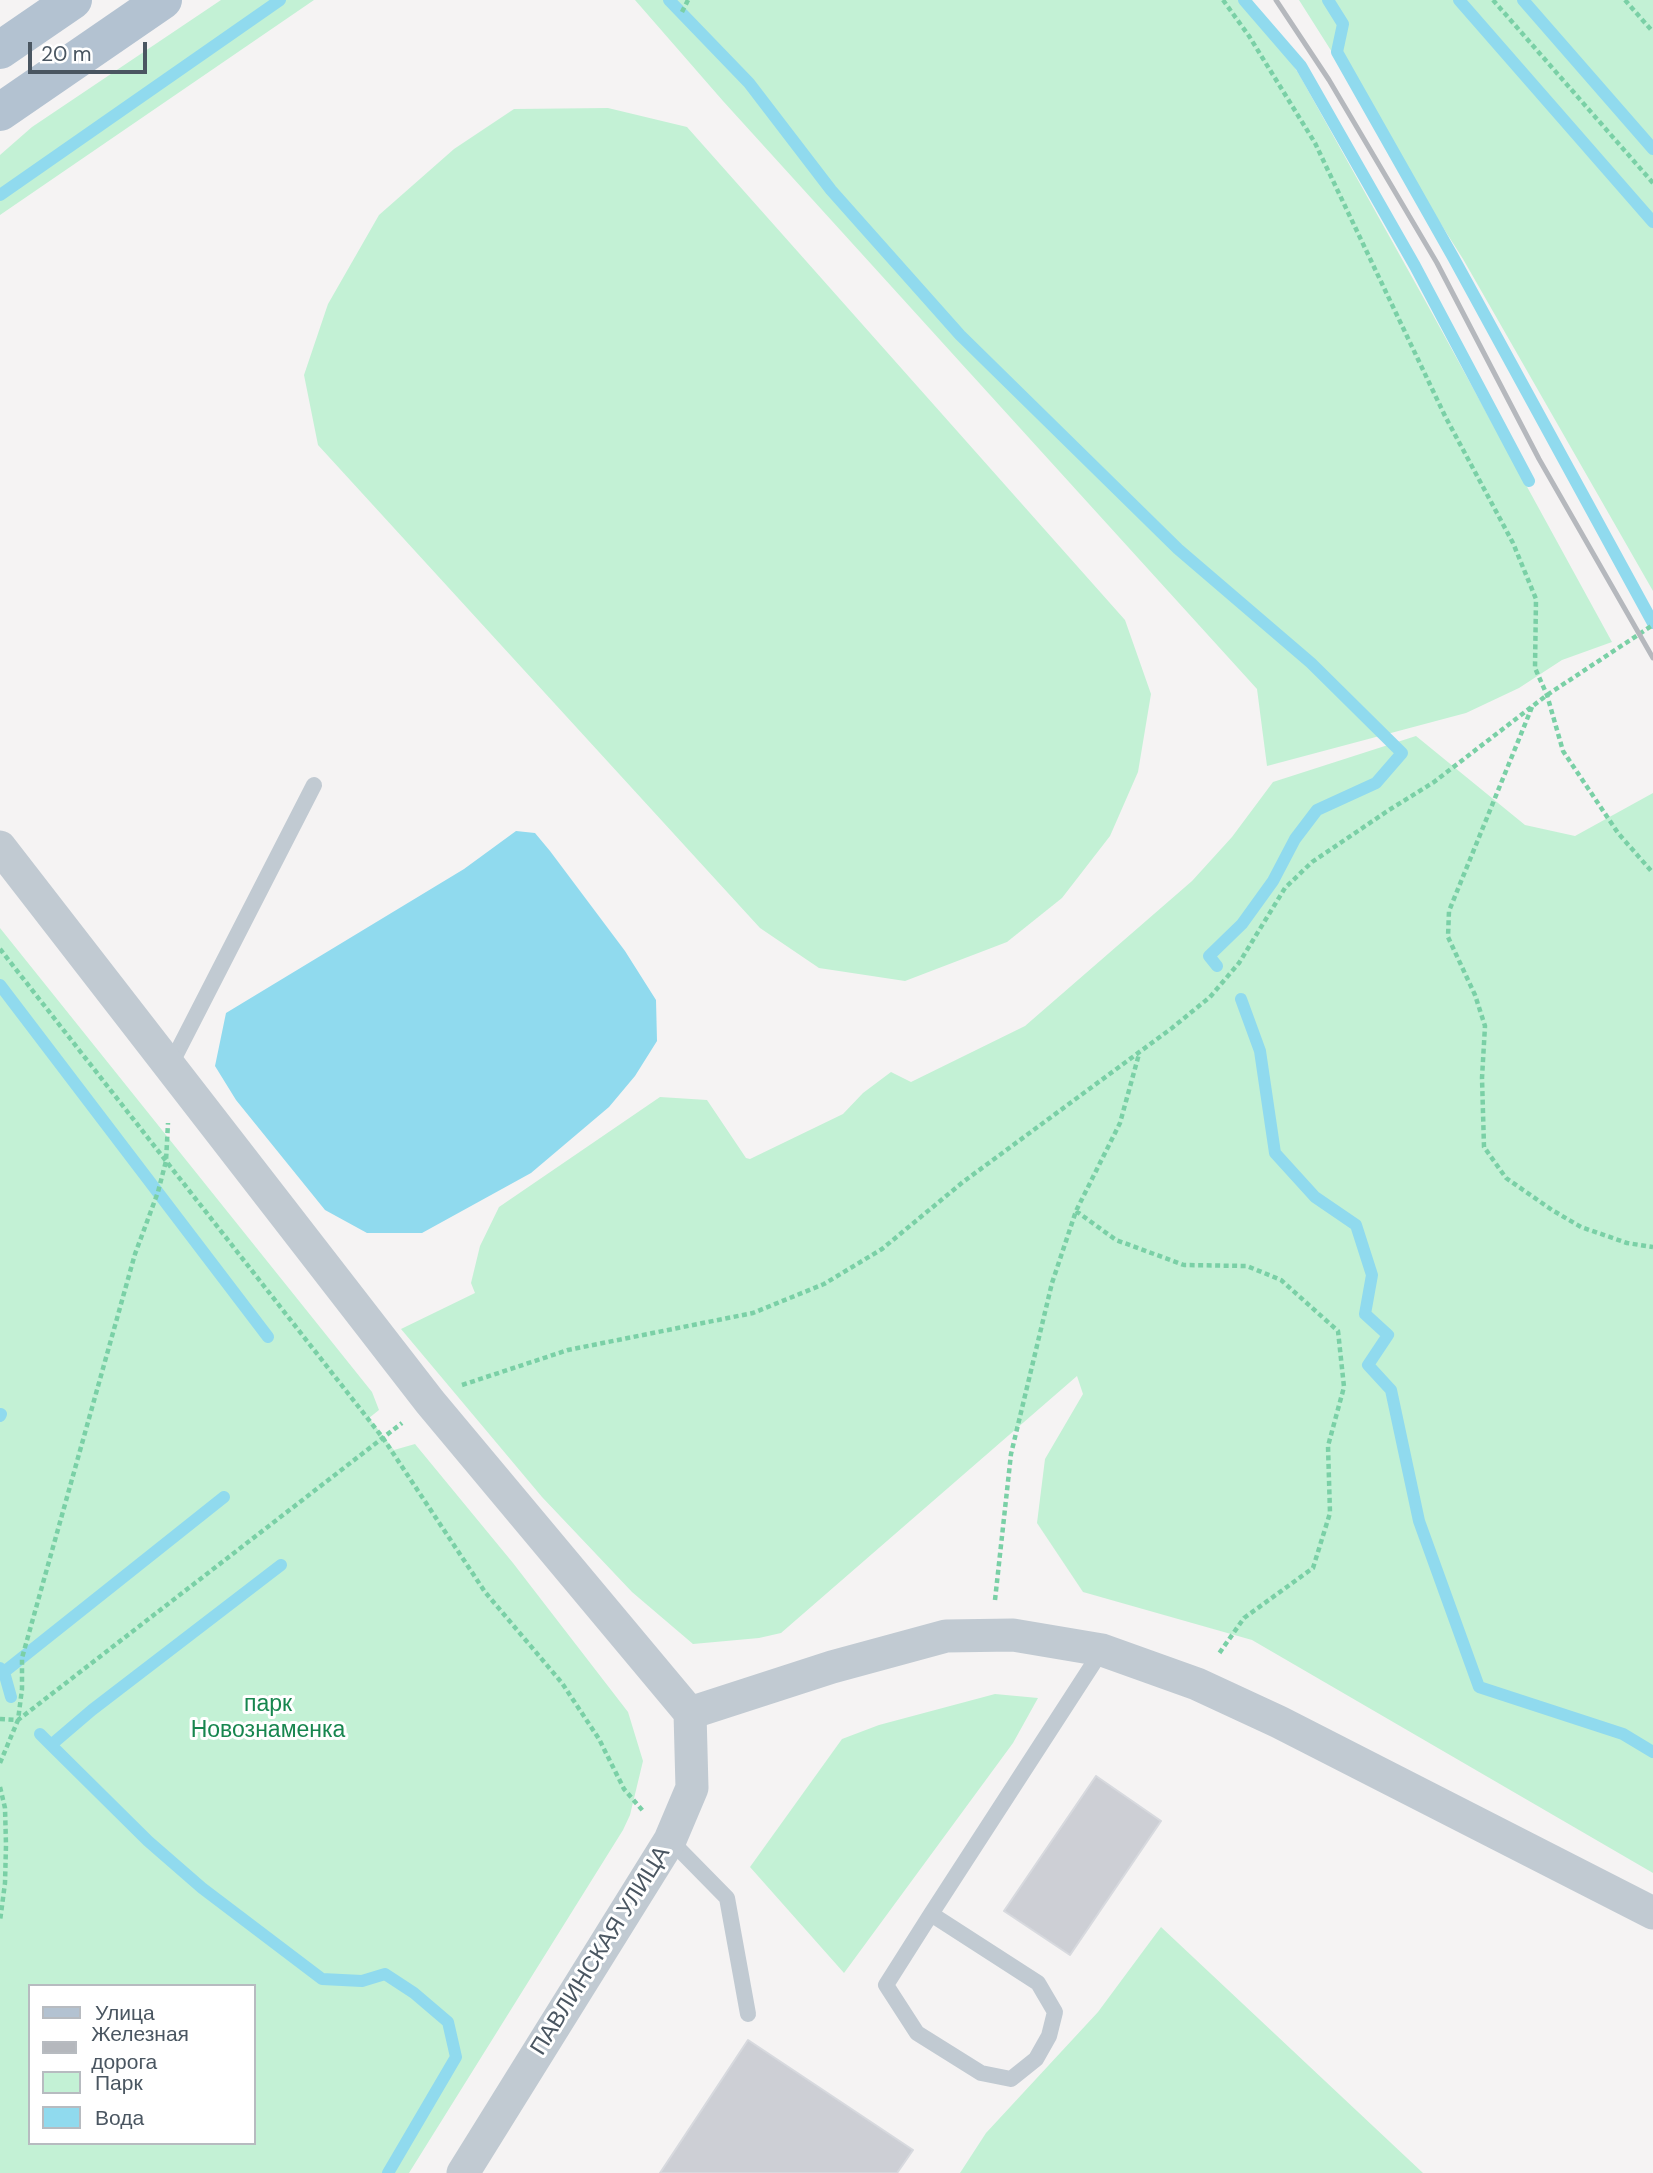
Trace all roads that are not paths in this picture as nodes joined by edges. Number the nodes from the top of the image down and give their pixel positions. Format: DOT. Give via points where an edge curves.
graph roads {
  1 [pos="73,0"];
  2 [pos="163,0"];
  3 [pos="0,50"];
  4 [pos="0,113"];
  5 [pos="314,785"];
  6 [pos="0,847"];
  7 [pos="170,1066"];
  8 [pos="1102,1650"];
  9 [pos="690,1713"];
  10 [pos="670,1840"];
  11 [pos="1653,1913"];
  12 [pos="931,1914"];
  13 [pos="748,2014"];
  14 [pos="463,2173"];
  1 -- 3 [label="main road"];
  2 -- 4 [label="main road"];
  5 -- 7 [label="lane"];
  6 -- 7 [label="street"];
  7 -- 9 [label="street" via="430,1402"];
  8 -- 9 [label="street" via="1013,1635 946,1636"];
  8 -- 11 [label="street" via="1198,1684 1301,1733"];
  8 -- 12 [label="lane"];
  9 -- 10 [label="street, ПАВЛИНСКАЯ УЛИЦА" via="692,1788"];
  10 -- 13 [label="lane" via="727,1898"];
  10 -- 14 [label="street, ПАВЛИНСКАЯ УЛИЦА"];
  12 -- 12 [label="lane" via="886,1985 917,2033 981,2073 1011,2078 1036,2059 1055,2012 1038,1983"];
}
